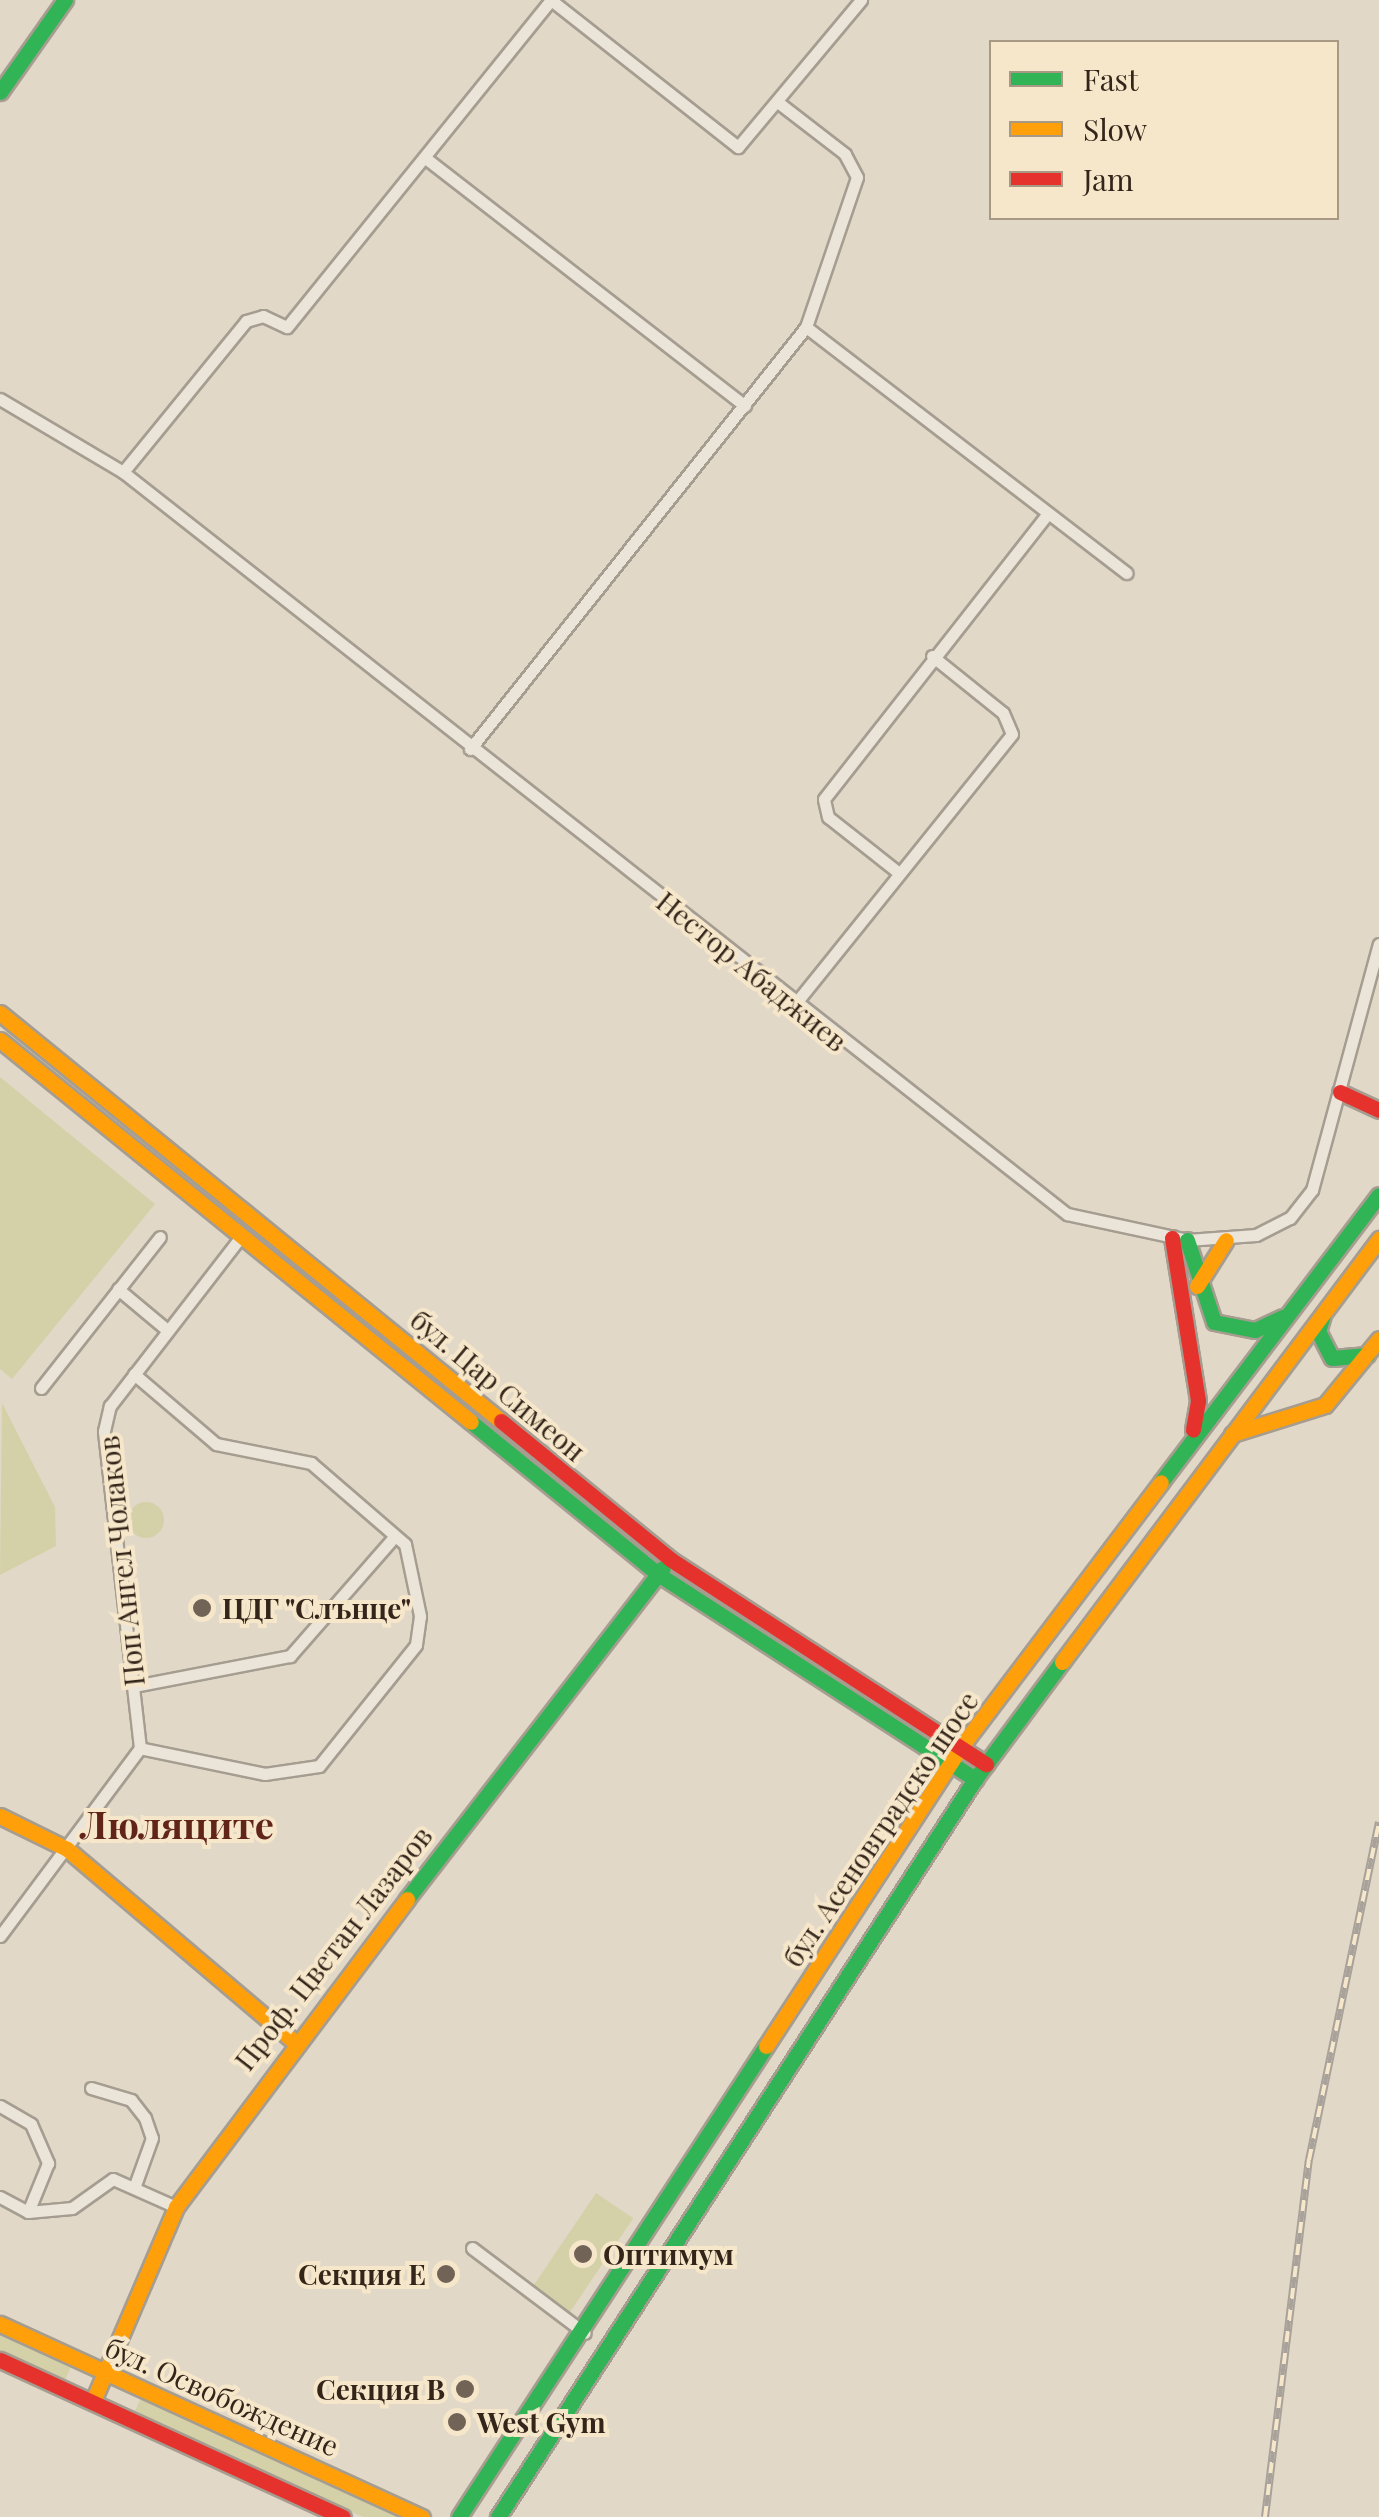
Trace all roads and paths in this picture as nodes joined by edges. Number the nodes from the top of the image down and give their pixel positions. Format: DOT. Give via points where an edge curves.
graph roads {
  1 [pos="65,0"];
  2 [pos="551,0"];
  3 [pos="861,0"];
  4 [pos="0,92"];
  5 [pos="780,104"];
  6 [pos="428,160"];
  7 [pos="806,327"];
  8 [pos="0,399"];
  9 [pos="746,406"];
  10 [pos="0,412"];
  11 [pos="21,416"];
  12 [pos="123,472"];
  13 [pos="1048,514"];
  14 [pos="1126,574"];
  15 [pos="932,656"];
  16 [pos="470,749"];
  17 [pos="899,873"];
  18 [pos="1379,944"];
  19 [pos="795,1004"];
  20 [pos="0,1014"];
  21 [pos="0,1040"];
  22 [pos="1340,1092"];
  23 [pos="1379,1110"];
  24 [pos="1379,1194"];
  25 [pos="242,1235"];
  26 [pos="160,1237"];
  27 [pos="1179,1239"];
  28 [pos="1379,1239"];
  29 [pos="1226,1240"];
  30 [pos="1196,1286"];
  31 [pos="118,1289"];
  32 [pos="1326,1308"];
  33 [pos="1288,1314"];
  34 [pos="167,1330"];
  35 [pos="1379,1338"];
  36 [pos="1367,1356"];
  37 [pos="134,1374"];
  38 [pos="41,1388"];
  39 [pos="1192,1434"];
  40 [pos="1223,1439"];
  41 [pos="395,1536"];
  42 [pos="670,1559"];
  43 [pos="658,1574"];
  44 [pos="134,1686"];
  45 [pos="140,1748"];
  46 [pos="960,1748"];
  47 [pos="950,1763"];
  48 [pos="986,1764"];
  49 [pos="975,1779"];
  50 [pos="0,1816"];
  51 [pos="67,1849"];
  52 [pos="0,1936"];
  53 [pos="290,2039"];
  54 [pos="92,2088"];
  55 [pos="0,2106"];
  56 [pos="134,2188"];
  57 [pos="0,2197"];
  58 [pos="176,2206"];
  59 [pos="28,2212"];
  60 [pos="472,2248"];
  61 [pos="0,2324"];
  62 [pos="585,2333"];
  63 [pos="0,2360"];
  64 [pos="106,2371"];
  65 [pos="92,2402"];
  66 [pos="343,2517"];
  67 [pos="422,2517"];
  68 [pos="459,2517"];
  69 [pos="498,2517"];
  1 -- 4 [label="main road"];
  2 -- 5 [label="street" via="727,142 746,144"];
  2 -- 6 [label="street"];
  3 -- 5 [label="street"];
  5 -- 7 [label="street" via="844,154 857,176"];
  6 -- 9 [label="street"];
  6 -- 12 [label="street" via="286,327 263,316 246,321"];
  7 -- 9 [label="street"];
  7 -- 13 [label="street"];
  8 -- 11 [label="street, Нестор Абаджиев"];
  9 -- 16 [label="street"];
  10 -- 11 [label="street, Нестор Абаджиев"];
  11 -- 12 [label="street, Нестор Абаджиев"];
  12 -- 16 [label="street, Нестор Абаджиев"];
  13 -- 14 [label="street"];
  13 -- 15 [label="street"];
  15 -- 17 [label="street" via="824,798 828,816"];
  15 -- 17 [label="street" via="1003,713 1012,734"];
  16 -- 19 [label="street, Нестор Абаджиев"];
  17 -- 19 [label="street"];
  18 -- 22 [label="street, Нестор Абаджиев"];
  19 -- 27 [label="street, Нестор Абаджиев" via="1027,1191 1109,1230"];
  20 -- 42 [label="main road, бул. Цар Симеон"];
  21 -- 25 [label="main road, бул. Цар Симеон"];
  22 -- 23 [label="main road"];
  22 -- 29 [label="street, Нестор Абаджиев" via="1312,1190 1290,1218"];
  24 -- 33 [label="main road, бул. Асеновградско шосе"];
  25 -- 34 [label="street, Поп Ангел Чолаков"];
  25 -- 43 [label="main road, бул. Цар Симеон"];
  26 -- 31 [label="street"];
  27 -- 29 [label="street, Нестор Абаджиев"];
  27 -- 30 [label="main road"];
  27 -- 39 [label="main road" via="1198,1401"];
  28 -- 32 [label="main road, бул. Асеновградско шосе"];
  29 -- 30 [label="main road"];
  30 -- 33 [label="main road" via="1230,1332"];
  31 -- 34 [label="street"];
  31 -- 38 [label="street"];
  32 -- 36 [label="main road" via="1318,1331 1332,1358"];
  32 -- 40 [label="main road, бул. Асеновградско шосе"];
  33 -- 39 [label="main road, бул. Асеновградско шосе"];
  34 -- 37 [label="street, Поп Ангел Чолаков"];
  35 -- 36 [label="main road"];
  36 -- 40 [label="main road" via="1325,1405 1265,1416"];
  37 -- 41 [label="street" via="216,1444 311,1463"];
  37 -- 44 [label="street, Поп Ангел Чолаков" via="104,1430"];
  39 -- 46 [label="main road, бул. Асеновградско шосе"];
  40 -- 48 [label="main road, бул. Асеновградско шосе"];
  41 -- 44 [label="street" via="290,1656"];
  41 -- 45 [label="street" via="420,1616 416,1646 318,1766 265,1774"];
  42 -- 43 [label="main road, Проф. Цветан Лазаров"];
  42 -- 46 [label="main road, бул. Цар Симеон"];
  43 -- 47 [label="main road, бул. Цар Симеон"];
  43 -- 53 [label="main road, Проф. Цветан Лазаров"];
  44 -- 45 [label="street, Поп Ангел Чолаков"];
  45 -- 51 [label="street"];
  46 -- 47 [label="main road, бул. Асеновградско шосе"];
  46 -- 48 [label="main road, бул. Цар Симеон"];
  47 -- 49 [label="main road, бул. Цар Симеон"];
  47 -- 62 [label="main road, бул. Асеновградско шосе"];
  48 -- 49 [label="main road, бул. Асеновградско шосе"];
  49 -- 69 [label="main road, бул. Асеновградско шосе"];
  50 -- 51 [label="main road"];
  51 -- 52 [label="street"];
  51 -- 53 [label="main road"];
  53 -- 58 [label="main road, Проф. Цветан Лазаров"];
  54 -- 56 [label="street" via="130,2100 145,2118 152,2138"];
  55 -- 59 [label="street" via="30,2124 48,2163"];
  56 -- 58 [label="street"];
  56 -- 59 [label="street" via="113,2179 88,2203"];
  57 -- 59 [label="street"];
  58 -- 64 [label="main road, Проф. Цветан Лазаров"];
  60 -- 62 [label="street"];
  61 -- 64 [label="main road, бул. Освобождение"];
  62 -- 68 [label="main road, бул. Асеновградско шосе"];
  63 -- 65 [label="main road, бул. Освобождение"];
  64 -- 65 [label="main road, Проф. Цветан Лазаров"];
  64 -- 67 [label="main road, бул. Освобождение"];
  65 -- 66 [label="main road, бул. Освобождение"];
}
